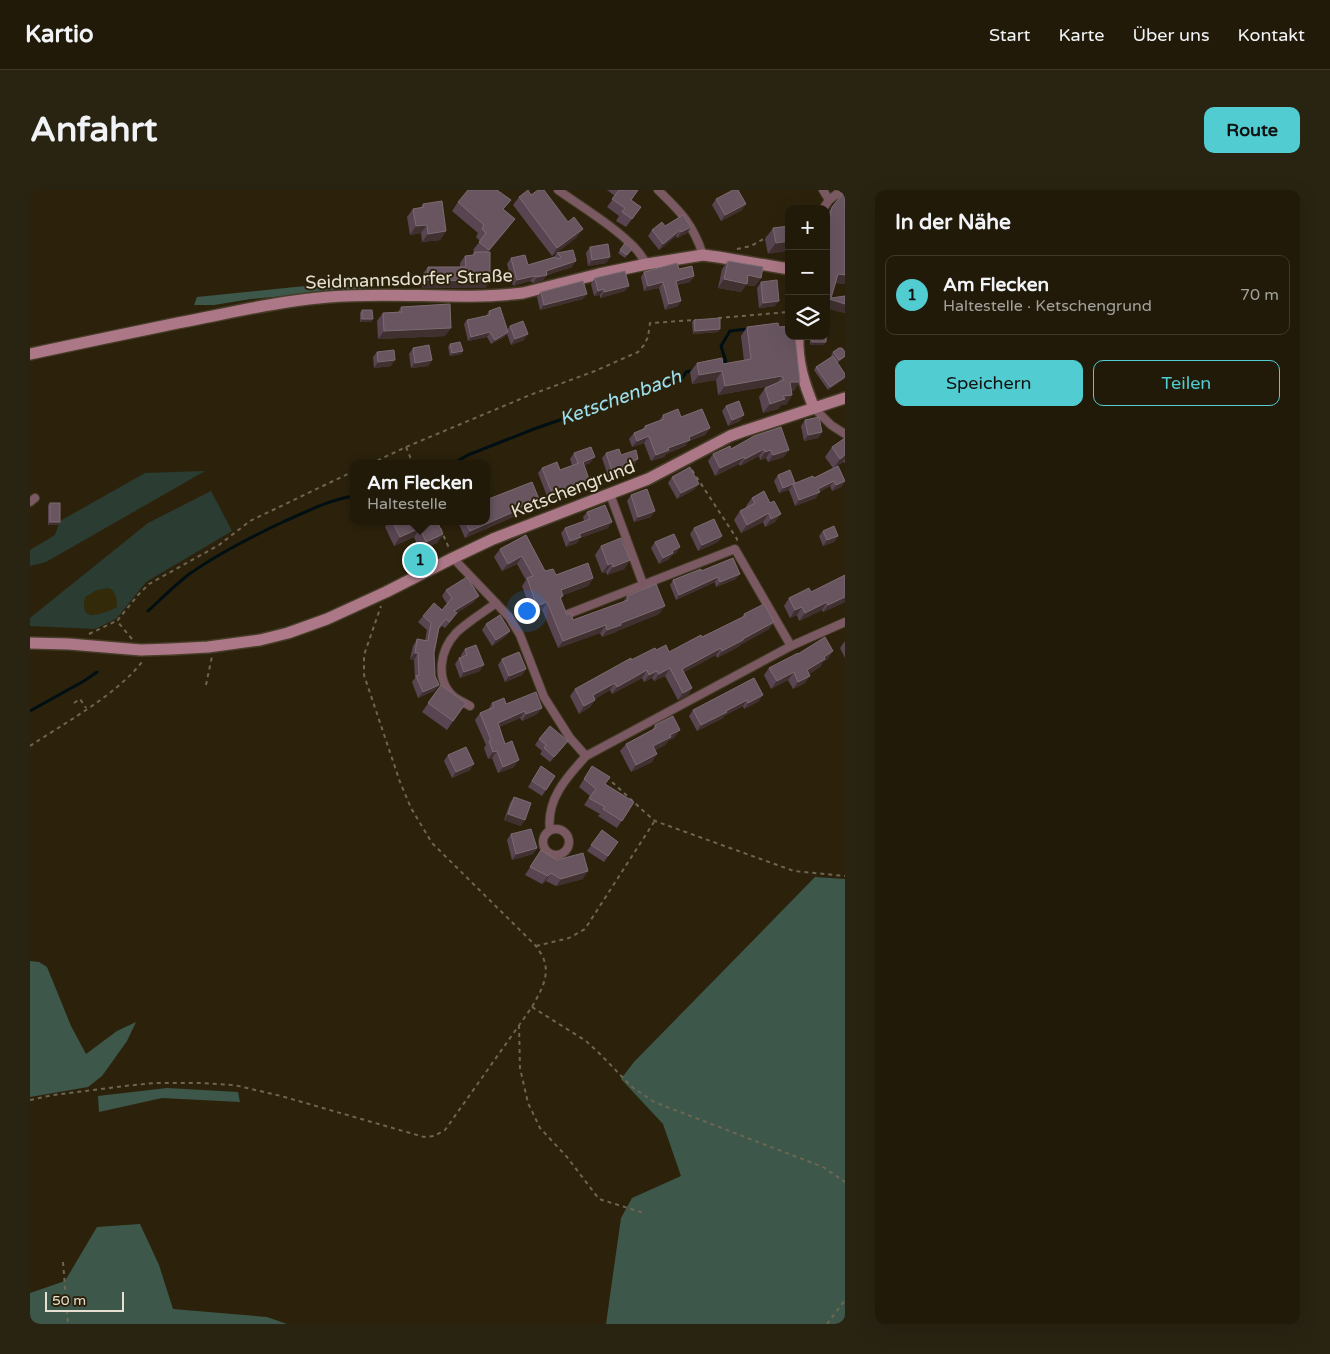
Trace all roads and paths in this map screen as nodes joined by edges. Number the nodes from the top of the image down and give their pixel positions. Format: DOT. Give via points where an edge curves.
graph roads {
  1 [pos="558,190"];
  2 [pos="658,190"];
  3 [pos="823,190"];
  4 [pos="842,190"];
  5 [pos="830,200"];
  6 [pos="826,205"];
  7 [pos="774,233"];
  8 [pos="732,250"];
  9 [pos="703,255"];
  10 [pos="647,264"];
  11 [pos="785,268"];
  12 [pos="785,312"];
  13 [pos="700,319"];
  14 [pos="710,319"];
  15 [pos="798,340"];
  16 [pos="30,354"];
  17 [pos="845,398"];
  18 [pos="814,408"];
  19 [pos="845,434"];
  20 [pos="406,447"];
  21 [pos="684,459"];
  22 [pos="378,460"];
  23 [pos="411,460"];
  24 [pos="350,473"];
  25 [pos="610,494"];
  26 [pos="439,525"];
  27 [pos="735,549"];
  28 [pos="453,558"];
  29 [pos="643,584"];
  30 [pos="386,592"];
  31 [pos="496,603"];
  32 [pos="568,614"];
  33 [pos="117,621"];
  34 [pos="845,622"];
  35 [pos="85,636"];
  36 [pos="30,643"];
  37 [pos="212,646"];
  38 [pos="790,646"];
  39 [pos="141,650"];
  40 [pos="206,685"];
  41 [pos="74,703"];
  42 [pos="470,706"];
  43 [pos="87,708"];
  44 [pos="30,746"];
  45 [pos="586,756"];
  46 [pos="603,774"];
  47 [pos="655,821"];
  48 [pos="550,830"];
  49 [pos="845,876"];
  50 [pos="536,946"];
  51 [pos="532,1006"];
  52 [pos="519,1025"];
  53 [pos="30,1100"];
  54 [pos="845,1182"];
  55 [pos="644,1213"];
  56 [pos="63,1262"];
  57 [pos="845,1300"];
  58 [pos="68,1324"];
  59 [pos="827,1324"];
  1 -- 10 [label="street" via="625,239"];
  2 -- 9 [label="street" via="688,221"];
  3 -- 5 [label="street"];
  4 -- 5 [label="street"];
  5 -- 6 [label="street"];
  7 -- 8 [label="path" via="751,246"];
  9 -- 10 [label="street, Seidmannsdorfer Straße"];
  9 -- 11 [label="street, Seidmannsdorfer Straße"];
  10 -- 16 [label="street, Seidmannsdorfer Straße" via="511,294 367,295 299,300"];
  12 -- 14 [label="path"];
  13 -- 20 [label="path" via="650,323 648,337 638,352"];
  15 -- 18 [label="street" via="804,384"];
  17 -- 18 [label="street, Ketschengrund"];
  18 -- 19 [label="street"];
  18 -- 21 [label="street, Ketschengrund" via="744,430"];
  20 -- 22 [label="path"];
  20 -- 23 [label="path"];
  21 -- 25 [label="street, Ketschengrund"];
  21 -- 27 [label="path" via="737,539"];
  24 -- 33 [label="path" via="250,521 219,545 149,584"];
  25 -- 28 [label="street, Ketschengrund"];
  25 -- 29 [label="street"];
  26 -- 28 [label="path"];
  27 -- 29 [label="street"];
  27 -- 38 [label="street"];
  28 -- 30 [label="street, Ketschengrund"];
  28 -- 31 [label="street"];
  29 -- 32 [label="street"];
  30 -- 37 [label="street, Ketschengrund" via="288,633"];
  30 -- 50 [label="path" via="364,656 364,675 411,808 432,843"];
  31 -- 42 [label="street" via="456,634 445,649 441,667 444,683 454,696"];
  31 -- 45 [label="street" via="520,635 544,697 570,738"];
  33 -- 35 [label="path"];
  33 -- 39 [label="path"];
  34 -- 38 [label="street"];
  36 -- 39 [label="street, Ketschengrund"];
  37 -- 39 [label="street, Ketschengrund"];
  37 -- 40 [label="path"];
  38 -- 45 [label="street"];
  39 -- 43 [label="path" via="142,662 135,671"];
  41 -- 43 [label="path" via="80,699"];
  43 -- 44 [label="path"];
  45 -- 48 [label="street" via="556,794 550,808"];
  46 -- 47 [label="path"];
  47 -- 49 [label="path" via="794,871"];
  47 -- 50 [label="path" via="585,929 569,938"];
  50 -- 51 [label="path" via="544,959 546,971 544,984"];
  51 -- 52 [label="path"];
  51 -- 54 [label="path" via="586,1041 632,1087 654,1102 823,1167"];
  52 -- 53 [label="path" via="445,1130 434,1136 424,1137 234,1085 155,1083"];
  52 -- 55 [label="path" via="520,1068 528,1103 540,1128 599,1199"];
  56 -- 58 [label="path"];
  57 -- 59 [label="path"];
}
